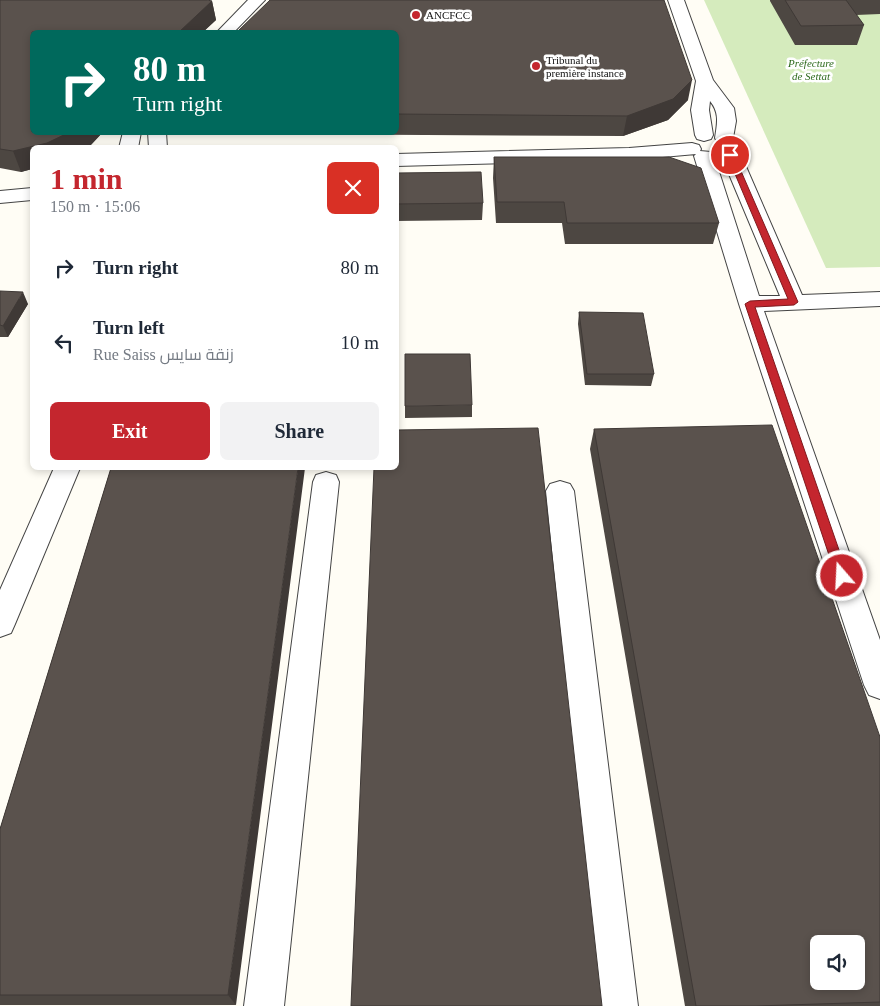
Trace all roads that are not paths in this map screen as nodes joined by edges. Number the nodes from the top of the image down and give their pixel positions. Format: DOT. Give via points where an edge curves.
graph roads {
  1 [pos="257,0"];
  2 [pos="676,0"];
  3 [pos="228,30"];
  4 [pos="705,81"];
  5 [pos="700,146"];
  6 [pos="728,147"];
  7 [pos="399,160"];
  8 [pos="30,194"];
  9 [pos="0,197"];
  10 [pos="880,299"];
  11 [pos="794,302"];
  12 [pos="750,304"];
  13 [pos="65,470"];
  14 [pos="326,482"];
  15 [pos="560,491"];
  16 [pos="8,590"];
  17 [pos="0,624"];
  18 [pos="880,685"];
  19 [pos="264,1006"];
  20 [pos="618,1006"];
  1 -- 3 [label="street"];
  2 -- 4 [label="street"];
  4 -- 5 [label="street" via="700,110"];
  4 -- 6 [label="street" via="725,108"];
  5 -- 6 [label="street"];
  5 -- 7 [label="street" via="619,154"];
  5 -- 12 [label="street"];
  6 -- 11 [label="street"];
  8 -- 9 [label="street"];
  10 -- 11 [label="street"];
  11 -- 12 [label="street"];
  12 -- 18 [label="street"];
  13 -- 16 [label="street"];
  14 -- 19 [label="street"];
  15 -- 20 [label="street"];
  16 -- 17 [label="street"];
}
